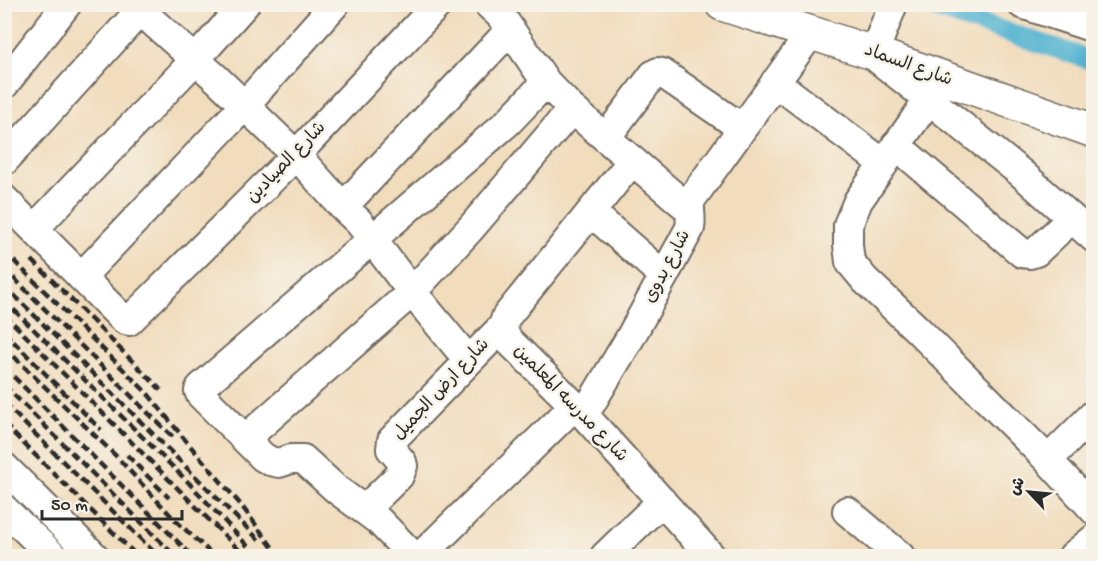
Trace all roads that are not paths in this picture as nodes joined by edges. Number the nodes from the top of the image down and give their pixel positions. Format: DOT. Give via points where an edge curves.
graph roads {
  1 [pos="67,4"];
  2 [pos="245,4"];
  3 [pos="335,4"];
  4 [pos="438,4"];
  5 [pos="488,4"];
  6 [pos="722,4"];
  7 [pos="1022,4"];
  8 [pos="140,7"];
  9 [pos="1094,28"];
  10 [pos="510,30"];
  11 [pos="811,33"];
  12 [pos="880,35"];
  13 [pos="195,60"];
  14 [pos="546,81"];
  15 [pos="775,82"];
  16 [pos="4,85"];
  17 [pos="928,99"];
  18 [pos="244,105"];
  19 [pos="572,109"];
  20 [pos="742,128"];
  21 [pos="1086,134"];
  22 [pos="606,138"];
  23 [pos="890,154"];
  24 [pos="296,155"];
  25 [pos="4,161"];
  26 [pos="633,161"];
  27 [pos="4,199"];
  28 [pos="343,207"];
  29 [pos="689,209"];
  30 [pos="591,212"];
  31 [pos="1071,219"];
  32 [pos="34,229"];
  33 [pos="1094,238"];
  34 [pos="372,239"];
  35 [pos="664,276"];
  36 [pos="81,277"];
  37 [pos="412,292"];
  38 [pos="503,326"];
  39 [pos="469,362"];
  40 [pos="579,411"];
  41 [pos="1094,414"];
  42 [pos="245,439"];
  43 [pos="1048,460"];
  44 [pos="4,467"];
  45 [pos="662,501"];
  46 [pos="4,509"];
  47 [pos="364,510"];
  48 [pos="1094,510"];
  49 [pos="847,511"];
  50 [pos="1094,539"];
  51 [pos="53,556"];
  52 [pos="94,556"];
  53 [pos="413,556"];
  54 [pos="422,556"];
  55 [pos="605,556"];
  56 [pos="711,556"];
  57 [pos="900,556"];
  58 [pos="1073,556"];
  1 -- 16 [label="street"];
  2 -- 13 [label="street"];
  3 -- 18 [label="street"];
  4 -- 24 [label="street, شارع الصيادين"];
  5 -- 10 [label="street"];
  6 -- 11 [label="highway, شارع السماد"];
  7 -- 9 [label="street"];
  8 -- 13 [label="street"];
  8 -- 25 [label="street"];
  10 -- 14 [label="street"];
  10 -- 28 [label="street"];
  11 -- 12 [label="highway, شارع السماد"];
  11 -- 15 [label="street, شارع بدوى"];
  12 -- 17 [label="street"];
  12 -- 21 [label="highway, شارع السماد"];
  13 -- 18 [label="street"];
  13 -- 32 [label="street"];
  14 -- 19 [label="street"];
  14 -- 34 [label="street" via="507,123"];
  15 -- 20 [label="street, شارع بدوى"];
  15 -- 23 [label="street"];
  17 -- 23 [label="street"];
  17 -- 31 [label="street" via="1021,173"];
  18 -- 24 [label="street"];
  18 -- 36 [label="street"];
  19 -- 22 [label="street"];
  19 -- 37 [label="street"];
  20 -- 22 [label="street" via="658,72"];
  20 -- 29 [label="street, شارع بدوى" via="690,201"];
  22 -- 26 [label="street"];
  23 -- 31 [label="street" via="1022,253 1036,252"];
  23 -- 43 [label="street" via="858,201 848,225 850,262"];
  24 -- 28 [label="street"];
  24 -- 36 [label="street, شارع الصيادين" via="129,321"];
  26 -- 29 [label="street"];
  26 -- 30 [label="street, شارع مدرسه المعلمين"];
  27 -- 32 [label="street"];
  28 -- 34 [label="street"];
  29 -- 35 [label="street, شارع بدوى" via="690,228"];
  30 -- 35 [label="street"];
  30 -- 38 [label="street, شارع مدرسه المعلمين" via="506,317"];
  31 -- 33 [label="street"];
  32 -- 36 [label="street"];
  34 -- 37 [label="street"];
  34 -- 42 [label="street" via="201,387 201,395"];
  35 -- 40 [label="street, شارع بدوى" via="630,338"];
  37 -- 39 [label="street"];
  37 -- 42 [label="street"];
  38 -- 39 [label="street, شارع ارض الجميل"];
  38 -- 40 [label="street, شارع مدرسه المعلمين" via="508,340"];
  39 -- 47 [label="street, شارع ارض الجميل" via="392,441 392,449 402,462 402,472"];
  40 -- 45 [label="street, شارع مدرسه المعلمين"];
  40 -- 54 [label="street, شارع بدوى"];
  41 -- 43 [label="street"];
  42 -- 47 [label="street" via="270,461 303,459"];
  43 -- 48 [label="street"];
  44 -- 52 [label="street"];
  45 -- 55 [label="street"];
  45 -- 56 [label="street, شارع مدرسه المعلمين"];
  46 -- 51 [label="street"];
  47 -- 53 [label="street"];
  49 -- 57 [label="street"];
  50 -- 58 [label="street"];
}
